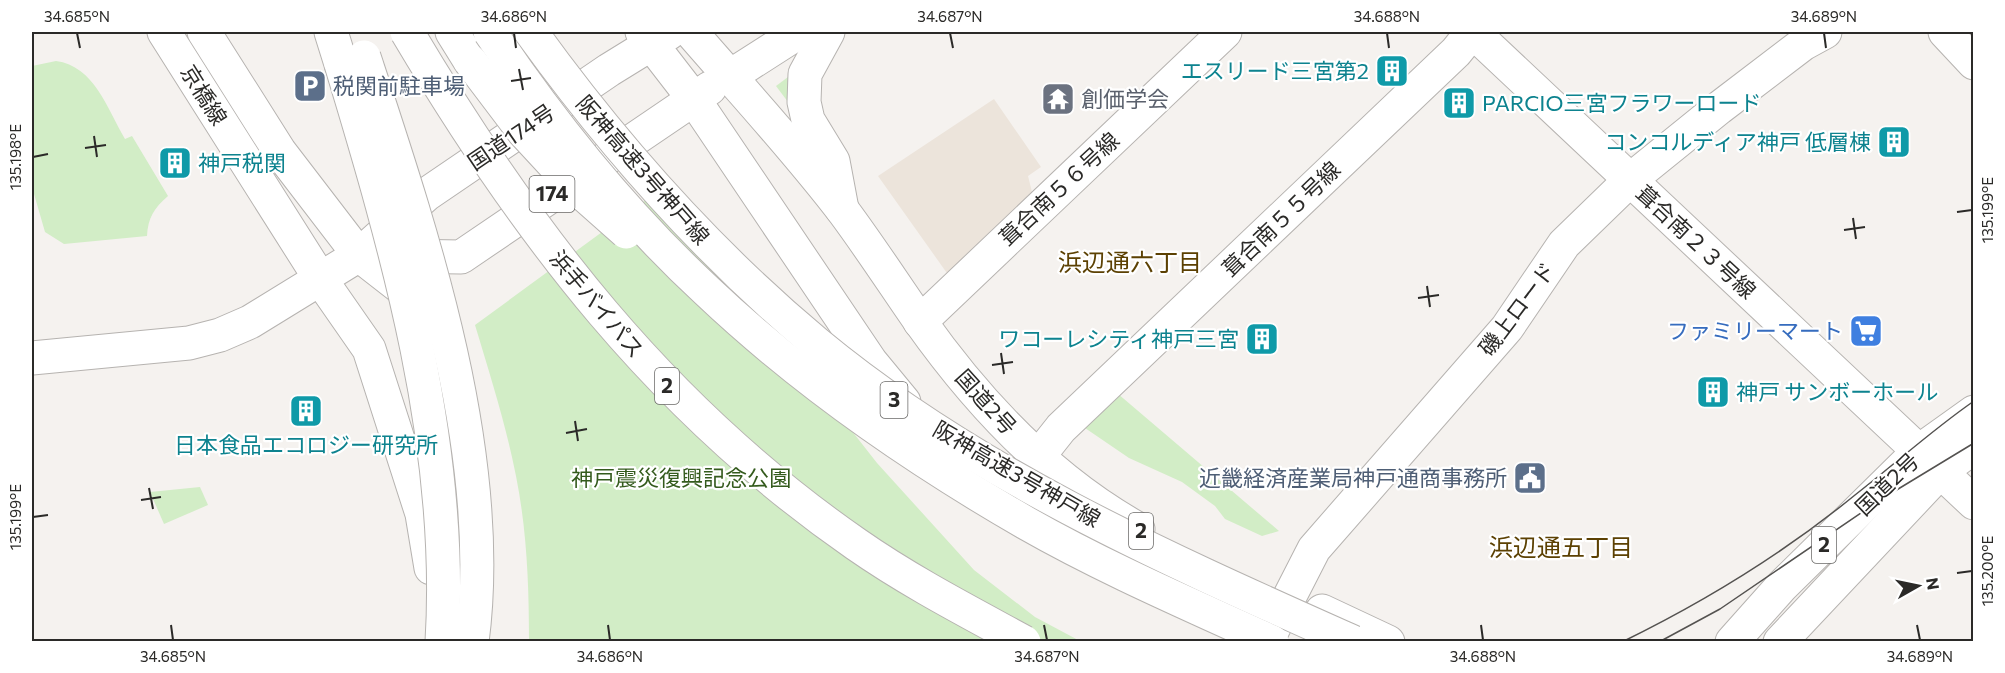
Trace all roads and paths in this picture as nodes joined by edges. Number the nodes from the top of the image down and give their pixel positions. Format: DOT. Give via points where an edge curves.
graph roads {
  1 [pos="164,32"];
  2 [pos="204,32"];
  3 [pos="331,32"];
  4 [pos="354,32"];
  5 [pos="394,32"];
  6 [pos="406,32"];
  7 [pos="452,32"];
  8 [pos="490,32"];
  9 [pos="531,32"];
  10 [pos="691,32"];
  11 [pos="799,32"];
  12 [pos="828,32"];
  13 [pos="1226,32"];
  14 [pos="1473,32"];
  15 [pos="1825,32"];
  16 [pos="1945,32"];
  17 [pos="655,36"];
  18 [pos="1974,63"];
  19 [pos="729,77"];
  20 [pos="693,98"];
  21 [pos="1630,180"];
  22 [pos="842,210"];
  23 [pos="359,255"];
  24 [pos="321,280"];
  25 [pos="707,291"];
  26 [pos="920,322"];
  27 [pos="32,358"];
  28 [pos="1974,412"];
  29 [pos="1974,447"];
  30 [pos="1038,457"];
  31 [pos="1929,462"];
  32 [pos="1974,503"];
  33 [pos="1289,596"];
  34 [pos="433,642"];
  35 [pos="442,642"];
  36 [pos="472,642"];
  37 [pos="483,642"];
  38 [pos="999,642"];
  39 [pos="1024,642"];
  40 [pos="1243,642"];
  41 [pos="1267,642"];
  42 [pos="1272,642"];
  43 [pos="1353,642"];
  44 [pos="1389,642"];
  45 [pos="1732,642"];
  46 [pos="1780,642"];
  1 -- 24 [label="main road, 京橋線"];
  2 -- 23 [label="main road, 京橋線" via="280,152"];
  3 -- 35 [label="main road, bridge" via="391,238 419,367 440,506"];
  4 -- 36 [label="main road, bridge" via="417,221 459,396 474,509 476,610"];
  5 -- 38 [label="main road, 浜手バイパス / 2" via="504,205 575,299 658,393 752,478 849,552"];
  6 -- 39 [label="main road, 浜手バイパス / 2, bridge" via="512,198 584,293 666,386 758,469 856,544"];
  7 -- 25 [label="main road, 3, bridge" via="523,131 573,185 628,234"];
  8 -- 25 [label="main road, 阪神高速3号神戸線 / 3, bridge" via="597,173"];
  9 -- 43 [label="main road, 阪神高速3号神戸線 / 3, bridge" via="581,100 667,203 730,267 817,344 990,463 1092,520"];
  10 -- 19 [label="main road, 国道2号 / 2"];
  11 -- 19 [label="main road"];
  12 -- 22 [label="main road" via="805,74 804,102 808,120 833,161"];
  13 -- 26 [label="main road, 葺合南５６号線"];
  14 -- 21 [label="main road, 葺合南２３号線"];
  14 -- 30 [label="main road, 葺合南５５号線" via="1061,428"];
  15 -- 21 [label="main road, 磯上ロード" via="1747,86"];
  16 -- 18 [label="main road"];
  17 -- 20 [label="main road, 2"];
  17 -- 23 [label="main road, 国道174号" via="427,194"];
  19 -- 20 [label="main road, 174"];
  19 -- 22 [label="main road, 国道2号 / 2"];
  20 -- 23 [label="main road, 174" via="461,256"];
  20 -- 40 [label="main road, 2" via="871,362 930,433 984,483 1046,531"];
  21 -- 31 [label="main road, 葺合南２３号線"];
  21 -- 33 [label="main road, 磯上ロード" via="1564,244 1507,328 1314,549"];
  22 -- 26 [label="main road, 国道2号 / 2"];
  23 -- 24 [label="main road, 国道174号"];
  23 -- 37 [label="main road, 京橋線" via="420,303 437,337 465,466 481,583"];
  24 -- 27 [label="main road, 国道174号" via="250,322 205,339"];
  24 -- 34 [label="main road, 京橋線" via="369,349 405,455 428,544"];
  25 -- 42 [label="main road, 阪神高速3号神戸線 / 3, bridge" via="894,441 1017,517 1162,592"];
  26 -- 30 [label="main road, 国道2号 / 2" via="967,382"];
  28 -- 31 [label="main road, 国道2号 / 2"];
  29 -- 31 [label="main road, 国道2号 / 2"];
  30 -- 33 [label="main road, 国道2号 / 2" via="1136,529"];
  31 -- 32 [label="main road, 葺合南２３号線"];
  31 -- 45 [label="main road, 国道2号 / 2" via="1781,587"];
  31 -- 46 [label="main road, 国道2号 / 2"];
  33 -- 41 [label="main road, 磯上ロード"];
  33 -- 44 [label="main road, 国道2号 / 2"];
}
